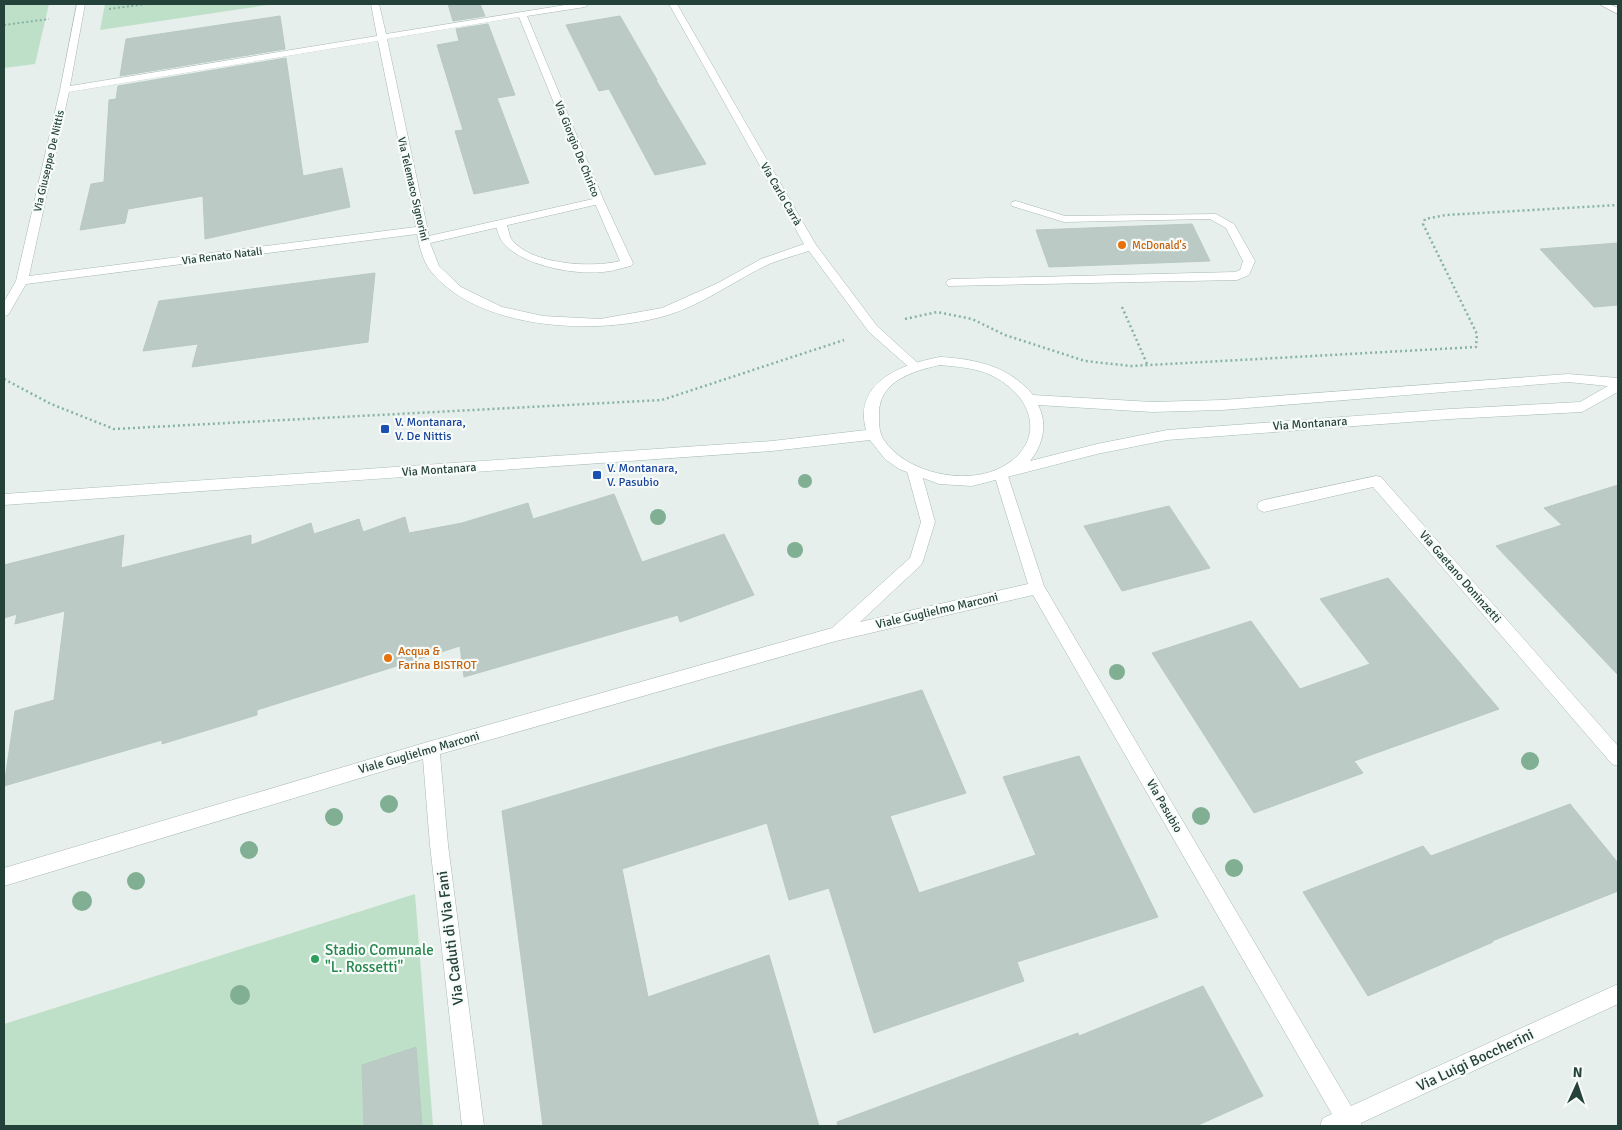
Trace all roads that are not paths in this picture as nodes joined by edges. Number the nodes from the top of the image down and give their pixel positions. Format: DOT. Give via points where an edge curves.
graph roads {
  1 [pos="81,4"];
  2 [pos="375,4"];
  3 [pos="585,4"];
  4 [pos="673,4"];
  5 [pos="1603,4"];
  6 [pos="1618,11"];
  7 [pos="522,14"];
  8 [pos="383,37"];
  9 [pos="66,90"];
  10 [pos="599,202"];
  11 [pos="1016,204"];
  12 [pos="501,224"];
  13 [pos="423,236"];
  14 [pos="812,246"];
  15 [pos="22,281"];
  16 [pos="952,284"];
  17 [pos="4,312"];
  18 [pos="915,366"];
  19 [pos="1618,382"];
  20 [pos="1618,386"];
  21 [pos="1030,400"];
  22 [pos="874,434"];
  23 [pos="914,471"];
  24 [pos="1001,474"];
  25 [pos="4,500"];
  26 [pos="1264,506"];
  27 [pos="1037,588"];
  28 [pos="836,634"];
  29 [pos="431,748"];
  30 [pos="1618,758"];
  31 [pos="4,877"];
  32 [pos="1618,994"];
  33 [pos="1343,1124"];
  34 [pos="473,1126"];
  1 -- 9 [label="street, Via Giuseppe De Nittis"];
  2 -- 8 [label="street, Via Telemaco Signorini"];
  3 -- 7 [label="street"];
  4 -- 14 [label="street, Via Carlo Carrà"];
  5 -- 6 [label="street"];
  7 -- 8 [label="street"];
  7 -- 10 [label="street, Via Giorgio De Chirico"];
  8 -- 9 [label="street"];
  8 -- 13 [label="street, Via Telemaco Signorini"];
  9 -- 15 [label="street, Via Giuseppe De Nittis"];
  10 -- 12 [label="street, Via Giorgio De Chirico"];
  10 -- 12 [label="street" via="627,263 598,270 550,263 522,253 507,240"];
  11 -- 16 [label="street" via="1064,219 1212,216 1230,226 1249,261 1246,272 1238,276"];
  12 -- 13 [label="street, Via Giorgio De Chirico"];
  13 -- 14 [label="street, Via Telemaco Signorini" via="434,267 457,290 499,310 543,320 600,323 665,312 765,262"];
  13 -- 15 [label="street, Via Renato Natali"];
  14 -- 18 [label="street, Via Carlo Carrà" via="873,329"];
  15 -- 17 [label="street, Via Giuseppe De Nittis"];
  18 -- 21 [label="street" via="940,361 967,362 992,370 1014,383"];
  18 -- 22 [label="street" via="896,374 882,386 873,401 870,417"];
  19 -- 21 [label="street, Via Montanara" via="1568,378 1160,407"];
  20 -- 24 [label="street, Via Montanara" via="1582,406 1167,435 1096,449"];
  21 -- 24 [label="street" via="1037,416 1038,433 1032,449 1020,464"];
  22 -- 23 [label="street" via="897,461"];
  22 -- 25 [label="street, Via Montanara" via="772,446"];
  23 -- 24 [label="street" via="958,481"];
  23 -- 28 [label="street, Viale Guglielmo Marconi" via="928,522 916,561"];
  24 -- 27 [label="street, Via Pasubio"];
  26 -- 30 [label="street, Via Gaetano Doninzetti" via="1376,481"];
  27 -- 28 [label="street, Viale Guglielmo Marconi"];
  27 -- 33 [label="street, Via Pasubio"];
  28 -- 29 [label="street, Viale Guglielmo Marconi"];
  29 -- 31 [label="street, Viale Guglielmo Marconi"];
  29 -- 34 [label="street, Via Caduti di Via Fani" via="439,845"];
  32 -- 33 [label="street, Via Luigi Boccherini"];
}
